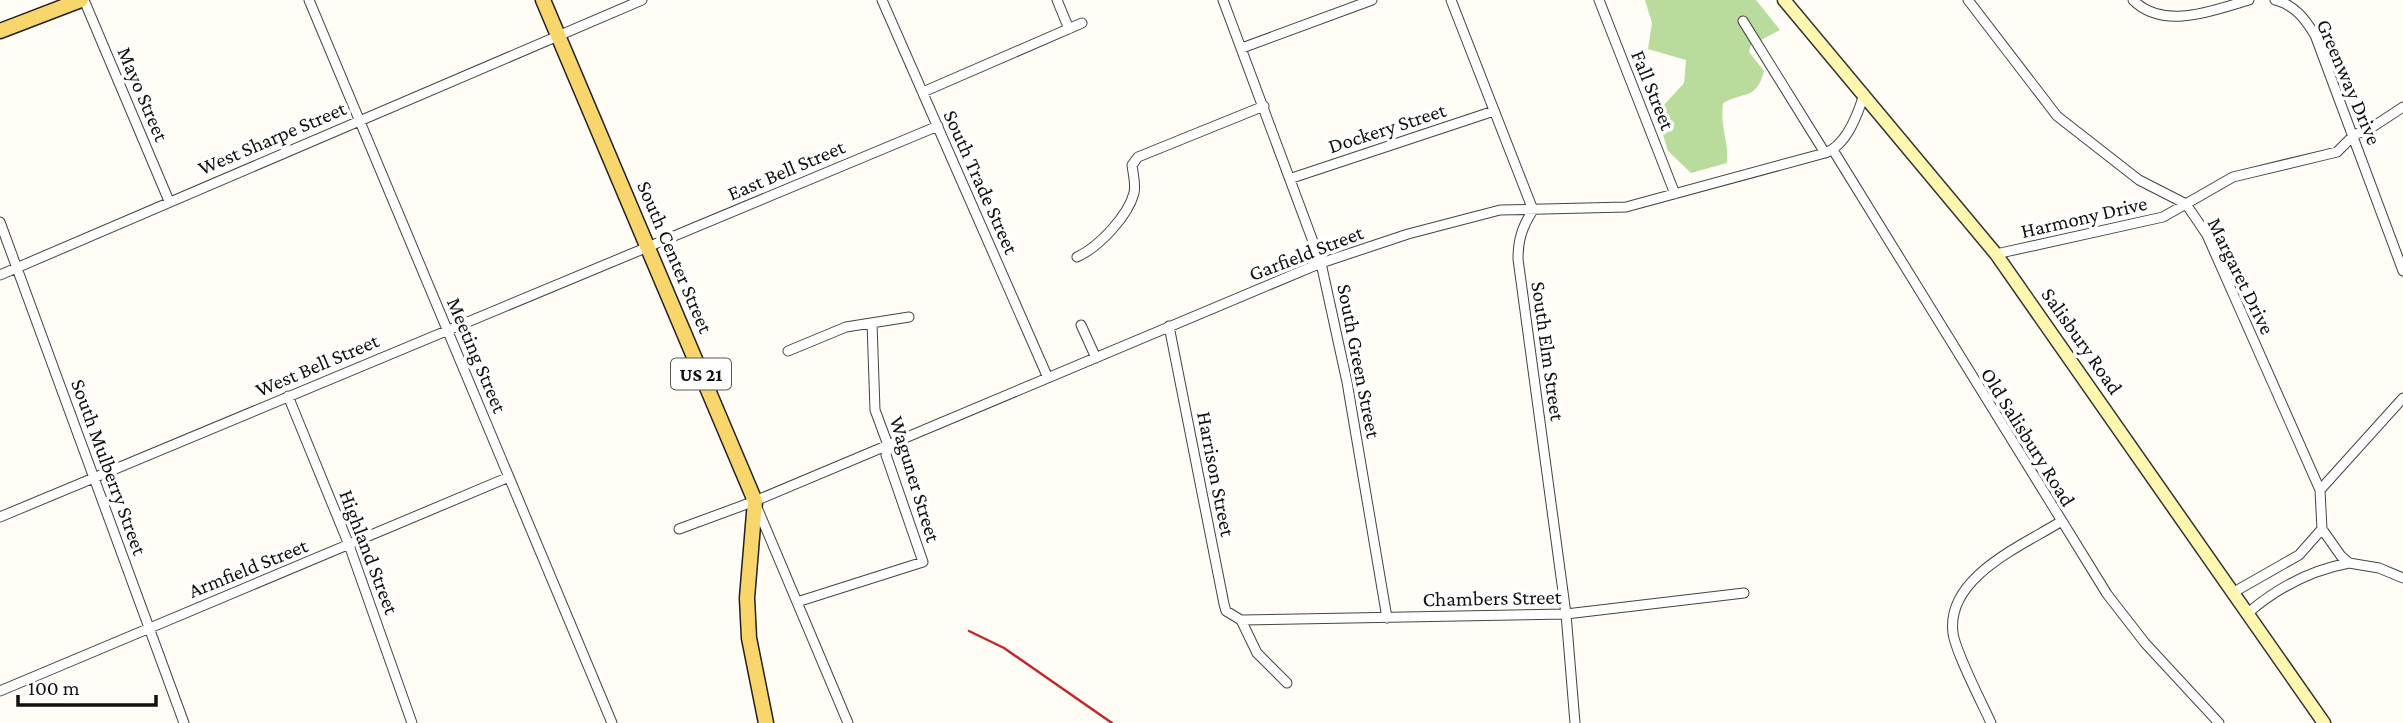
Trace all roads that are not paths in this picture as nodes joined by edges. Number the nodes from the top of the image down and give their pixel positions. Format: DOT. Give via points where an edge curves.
graph roads {
  1 [pos="83,0"];
  2 [pos="309,0"];
  3 [pos="543,0"];
  4 [pos="642,0"];
  5 [pos="882,0"];
  6 [pos="1057,0"];
  7 [pos="1223,0"];
  8 [pos="1372,0"];
  9 [pos="1451,0"];
  10 [pos="1599,0"];
  11 [pos="1968,0"];
  12 [pos="2133,0"];
  13 [pos="2249,0"];
  14 [pos="2275,0"];
  15 [pos="1788,1"];
  16 [pos="1743,21"];
  17 [pos="1082,23"];
  18 [pos="1069,29"];
  19 [pos="0,31"];
  20 [pos="558,35"];
  21 [pos="1242,48"];
  22 [pos="923,92"];
  23 [pos="1864,94"];
  24 [pos="1264,106"];
  25 [pos="2403,107"];
  26 [pos="1494,111"];
  27 [pos="359,119"];
  28 [pos="938,126"];
  29 [pos="2354,135"];
  30 [pos="1829,152"];
  31 [pos="1292,178"];
  32 [pos="1675,194"];
  33 [pos="169,201"];
  34 [pos="2186,204"];
  35 [pos="1533,210"];
  36 [pos="0,222"];
  37 [pos="648,247"];
  38 [pos="1996,254"];
  39 [pos="1077,257"];
  40 [pos="1321,263"];
  41 [pos="17,267"];
  42 [pos="2403,271"];
  43 [pos="0,275"];
  44 [pos="909,317"];
  45 [pos="872,323"];
  46 [pos="1080,325"];
  47 [pos="1169,326"];
  48 [pos="447,330"];
  49 [pos="788,351"];
  50 [pos="1096,358"];
  51 [pos="1048,377"];
  52 [pos="288,396"];
  53 [pos="2403,398"];
  54 [pos="888,445"];
  55 [pos="509,477"];
  56 [pos="94,478"];
  57 [pos="2320,490"];
  58 [pos="755,502"];
  59 [pos="0,517"];
  60 [pos="2060,522"];
  61 [pos="679,529"];
  62 [pos="2322,529"];
  63 [pos="349,545"];
  64 [pos="2349,563"];
  65 [pos="2403,578"];
  66 [pos="2234,592"];
  67 [pos="1744,593"];
  68 [pos="797,602"];
  69 [pos="2248,613"];
  70 [pos="1566,614"];
  71 [pos="1387,618"];
  72 [pos="1241,621"];
  73 [pos="149,627"];
  74 [pos="1287,683"];
  75 [pos="0,691"];
  76 [pos="184,723"];
  77 [pos="412,723"];
  78 [pos="612,723"];
  79 [pos="766,723"];
  80 [pos="848,723"];
  81 [pos="1575,723"];
  82 [pos="1991,723"];
  83 [pos="2219,723"];
  84 [pos="2324,723"];
  1 -- 19 [label="main road"];
  1 -- 33 [label="street, Mayo Street"];
  2 -- 27 [label="street, Meeting Street"];
  3 -- 20 [label="main road, South Center Street / US 21"];
  4 -- 20 [label="street, West Sharpe Street"];
  5 -- 22 [label="street, South Trade Street"];
  6 -- 18 [label="street"];
  7 -- 21 [label="street, South Green Street"];
  8 -- 21 [label="street"];
  9 -- 26 [label="street"];
  10 -- 32 [label="street, Fall Street"];
  11 -- 34 [label="street, Margaret Drive" via="2057,116 2139,180"];
  12 -- 13 [label="street" via="2157,15 2175,16"];
  14 -- 29 [label="street, Greenway Drive" via="2290,5 2314,33"];
  15 -- 23 [label="street, Salisbury Road"];
  16 -- 30 [label="street, Old Salisbury Road"];
  17 -- 18 [label="street"];
  18 -- 22 [label="street"];
  20 -- 27 [label="street, West Sharpe Street"];
  20 -- 37 [label="main road, South Center Street / US 21"];
  21 -- 24 [label="street, South Green Street"];
  22 -- 28 [label="street, South Trade Street"];
  23 -- 30 [label="street" via="1857,115"];
  23 -- 38 [label="street, Salisbury Road"];
  24 -- 31 [label="street, South Green Street"];
  24 -- 39 [label="street" via="1138,157 1132,165 1135,190 1131,200 1099,245"];
  25 -- 29 [label="street, Harmony Drive"];
  26 -- 31 [label="street, Dockery Street"];
  26 -- 35 [label="street"];
  27 -- 33 [label="street, West Sharpe Street"];
  27 -- 48 [label="street, Meeting Street"];
  28 -- 37 [label="street, East Bell Street"];
  28 -- 51 [label="street, South Trade Street"];
  29 -- 34 [label="street, Harmony Drive" via="2337,152 2233,177"];
  29 -- 42 [label="street, Greenway Drive"];
  30 -- 32 [label="street, Garfield Street"];
  30 -- 60 [label="street, Old Salisbury Road"];
  31 -- 40 [label="street, South Green Street"];
  32 -- 35 [label="street, Garfield Street" via="1611,209"];
  33 -- 41 [label="street, West Sharpe Street"];
  34 -- 38 [label="street, Harmony Drive" via="2162,217 2124,227"];
  34 -- 57 [label="street, Margaret Drive" via="2207,235"];
  35 -- 40 [label="street, Garfield Street" via="1500,210"];
  35 -- 70 [label="street, South Elm Street" via="1523,225 1518,259"];
  36 -- 41 [label="street, South Mulberry Street"];
  37 -- 48 [label="street, West Bell Street"];
  37 -- 58 [label="main road, South Center Street / US 21"];
  38 -- 66 [label="street, Salisbury Road"];
  40 -- 47 [label="street, Garfield Street"];
  40 -- 71 [label="street, South Green Street" via="1347,382"];
  41 -- 43 [label="street, West Sharpe Street"];
  41 -- 56 [label="street, South Mulberry Street"];
  44 -- 45 [label="street"];
  45 -- 49 [label="street" via="846,327"];
  45 -- 54 [label="street, Waguner Street" via="875,410"];
  46 -- 50 [label="street"];
  47 -- 50 [label="street, Garfield Street"];
  47 -- 72 [label="street, Harrison Street" via="1224,604 1226,611"];
  48 -- 52 [label="street, West Bell Street"];
  48 -- 55 [label="street, Meeting Street"];
  50 -- 51 [label="street, Garfield Street"];
  51 -- 54 [label="street, Garfield Street"];
  52 -- 56 [label="street, West Bell Street"];
  52 -- 63 [label="street, Highland Street"];
  53 -- 57 [label="street"];
  54 -- 58 [label="street, Garfield Street"];
  54 -- 68 [label="street, Waguner Street" via="886,455 923,562"];
  55 -- 63 [label="street, Armfield Street"];
  55 -- 78 [label="street, Meeting Street"];
  56 -- 59 [label="street, West Bell Street"];
  56 -- 73 [label="street, South Mulberry Street"];
  57 -- 62 [label="street, Margaret Drive"];
  58 -- 61 [label="street, Garfield Street"];
  58 -- 68 [label="street, South Center Street"];
  58 -- 79 [label="main road, US 21" via="747,598 749,638"];
  60 -- 82 [label="street" via="1978,572 1957,607 1953,634"];
  60 -- 83 [label="street, Old Salisbury Road" via="2127,621"];
  62 -- 64 [label="street"];
  62 -- 66 [label="street" via="2299,555"];
  63 -- 73 [label="street, Armfield Street"];
  63 -- 77 [label="street, Highland Street"];
  64 -- 65 [label="street"];
  64 -- 69 [label="street" via="2316,570"];
  66 -- 69 [label="street, Salisbury Road"];
  67 -- 70 [label="street, Chambers Street"];
  68 -- 80 [label="street, South Center Street"];
  69 -- 84 [label="street, Salisbury Road"];
  70 -- 71 [label="street, Chambers Street"];
  70 -- 81 [label="street, South Elm Street"];
  71 -- 72 [label="street, Chambers Street"];
  72 -- 74 [label="street, Harrison Street" via="1257,653"];
  73 -- 75 [label="street, Armfield Street"];
  73 -- 76 [label="street, South Mulberry Street"];
}
